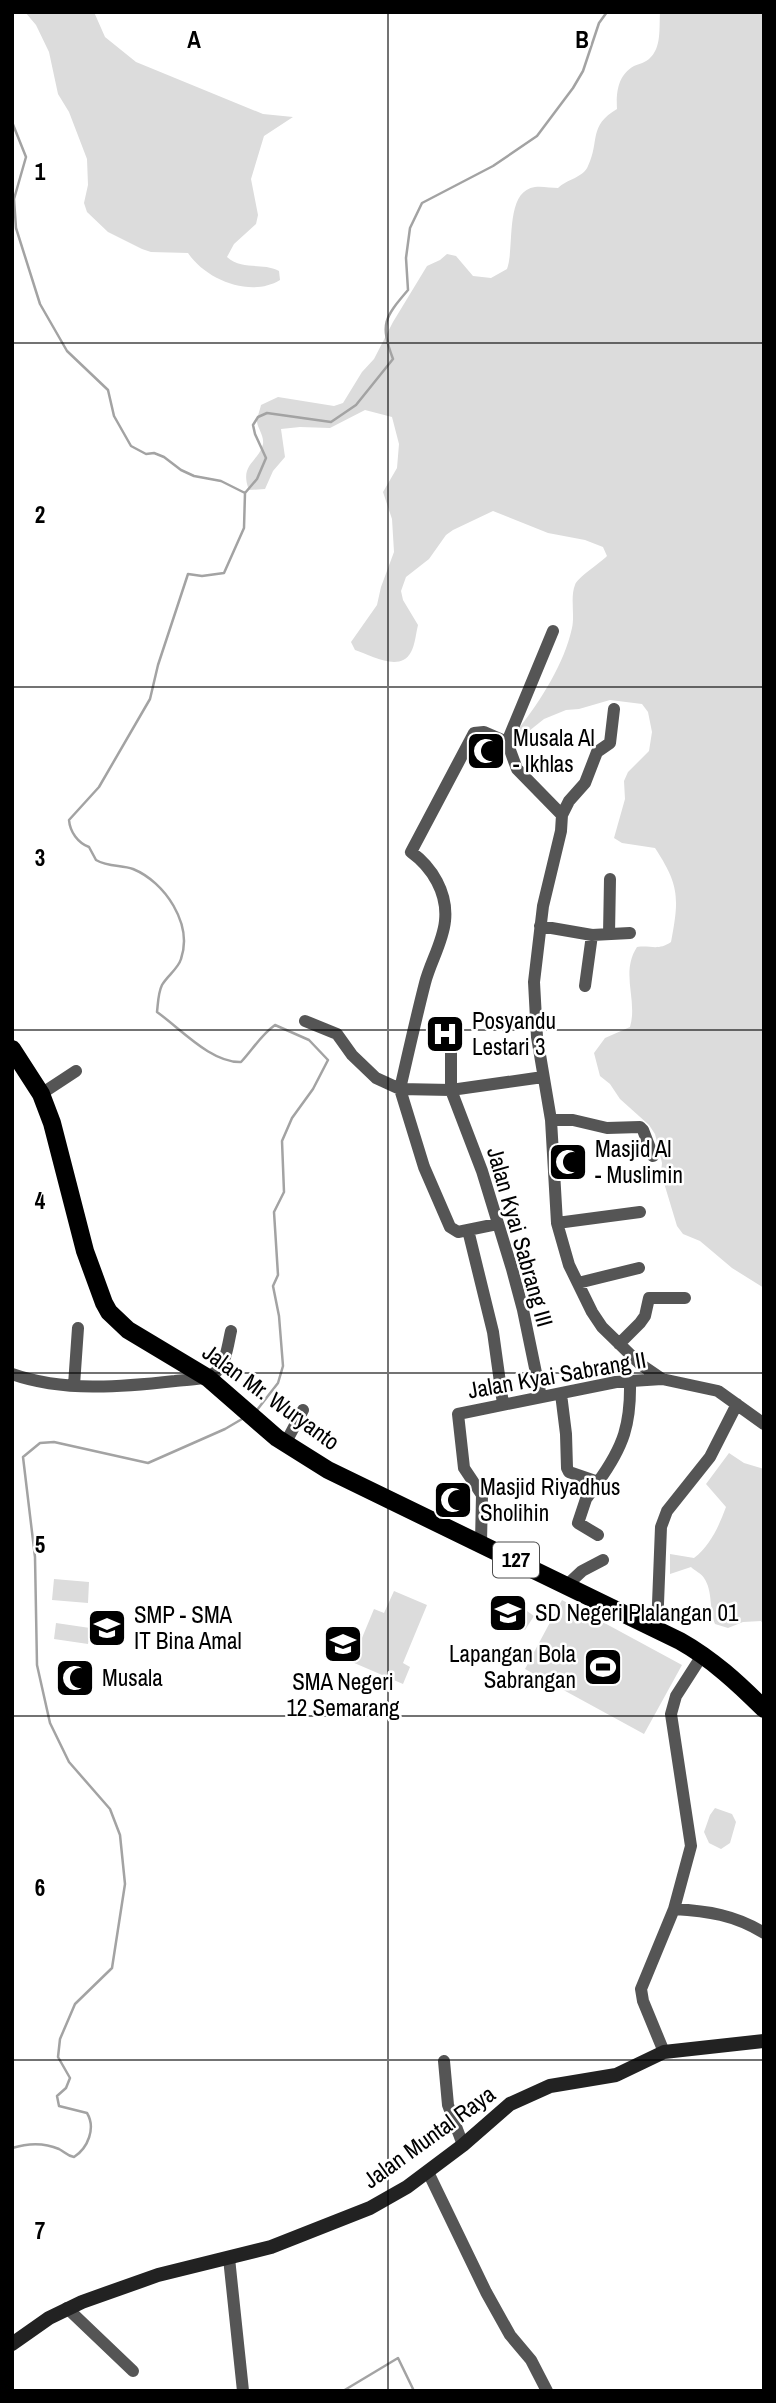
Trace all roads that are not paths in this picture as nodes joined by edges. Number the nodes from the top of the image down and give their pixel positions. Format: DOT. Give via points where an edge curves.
graph roads {
  1 [pos="553,631"];
  2 [pos="614,709"];
  3 [pos="507,742"];
  4 [pos="562,815"];
  5 [pos="610,879"];
  6 [pos="540,926"];
  7 [pos="630,933"];
  8 [pos="609,934"];
  9 [pos="592,935"];
  10 [pos="585,986"];
  11 [pos="304,1021"];
  12 [pos="451,1047"];
  13 [pos="12,1049"];
  14 [pos="76,1071"];
  15 [pos="543,1077"];
  16 [pos="400,1089"];
  17 [pos="451,1090"];
  18 [pos="41,1094"];
  19 [pos="551,1120"];
  20 [pos="653,1156"];
  21 [pos="640,1213"];
  22 [pos="557,1223"];
  23 [pos="497,1224"];
  24 [pos="468,1230"];
  25 [pos="639,1268"];
  26 [pos="578,1283"];
  27 [pos="685,1298"];
  28 [pos="79,1328"];
  29 [pos="231,1331"];
  30 [pos="619,1344"];
  31 [pos="12,1374"];
  32 [pos="208,1378"];
  33 [pos="662,1379"];
  34 [pos="629,1380"];
  35 [pos="74,1385"];
  36 [pos="561,1394"];
  37 [pos="541,1397"];
  38 [pos="503,1404"];
  39 [pos="737,1404"];
  40 [pos="303,1410"];
  41 [pos="764,1423"];
  42 [pos="285,1444"];
  43 [pos="598,1482"];
  44 [pos="598,1535"];
  45 [pos="481,1542"];
  46 [pos="603,1560"];
  47 [pos="566,1586"];
  48 [pos="657,1629"];
  49 [pos="703,1654"];
  50 [pos="764,1709"];
  51 [pos="674,1909"];
  52 [pos="764,1933"];
  53 [pos="764,2040"];
  54 [pos="664,2052"];
  55 [pos="444,2061"];
  56 [pos="463,2145"];
  57 [pos="428,2172"];
  58 [pos="229,2258"];
  59 [pos="67,2308"];
  60 [pos="12,2344"];
  61 [pos="133,2371"];
  62 [pos="243,2391"];
  63 [pos="547,2391"];
  1 -- 3 [label="street"];
  2 -- 4 [label="street" via="610,743 597,752 585,783"];
  3 -- 4 [label="street" via="517,769"];
  3 -- 16 [label="street" via="484,732 474,733 412,846 411,852 430,867 437,880 445,923"];
  4 -- 6 [label="street"];
  5 -- 8 [label="street"];
  6 -- 9 [label="street"];
  6 -- 15 [label="street" via="534,982"];
  7 -- 8 [label="street"];
  8 -- 9 [label="street"];
  9 -- 10 [label="street"];
  11 -- 16 [label="street" via="337,1034 369,1072"];
  12 -- 17 [label="street"];
  13 -- 18 [label="main road, Jalan Mr. Wuryanto / 127"];
  14 -- 18 [label="street"];
  15 -- 17 [label="street"];
  15 -- 19 [label="street"];
  16 -- 17 [label="street"];
  16 -- 24 [label="street" via="424,1167 450,1227 458,1232"];
  17 -- 23 [label="street, Jalan Kyai Sabrang III"];
  18 -- 32 [label="main road, Jalan Mr. Wuryanto / 127" via="85,1251 109,1312 128,1330"];
  19 -- 20 [label="street" via="607,1128 640,1127"];
  19 -- 22 [label="street"];
  21 -- 22 [label="street"];
  22 -- 26 [label="street"];
  23 -- 24 [label="street"];
  23 -- 37 [label="street, Jalan Kyai Sabrang III" via="523,1310"];
  24 -- 38 [label="street" via="494,1332"];
  25 -- 26 [label="street"];
  26 -- 30 [label="street" via="602,1327"];
  27 -- 30 [label="street" via="649,1298 645,1316"];
  28 -- 35 [label="street"];
  29 -- 32 [label="street" via="220,1369"];
  30 -- 33 [label="street"];
  31 -- 35 [label="street"];
  32 -- 35 [label="street" via="132,1386"];
  32 -- 42 [label="main road, Jalan Mr. Wuryanto / 127"];
  33 -- 34 [label="street, Jalan Kyai Sabrang II"];
  33 -- 39 [label="street" via="718,1391"];
  34 -- 36 [label="street, Jalan Kyai Sabrang II"];
  34 -- 43 [label="street" via="630,1409 623,1440"];
  36 -- 37 [label="street, Jalan Kyai Sabrang II"];
  36 -- 43 [label="street" via="567,1468"];
  37 -- 38 [label="street, Jalan Kyai Sabrang II"];
  38 -- 45 [label="street, Jalan Kyai Sabrang II" via="458,1414 464,1468 482,1495"];
  39 -- 41 [label="street"];
  39 -- 48 [label="street" via="710,1457 667,1511 662,1527"];
  40 -- 42 [label="street"];
  42 -- 45 [label="main road, Jalan Mr. Wuryanto / 127" via="328,1470"];
  43 -- 44 [label="street" via="578,1523"];
  45 -- 47 [label="main road, Jalan Mr. Wuryanto / 127"];
  46 -- 47 [label="street"];
  47 -- 48 [label="main road, Jalan Mr. Wuryanto / 127"];
  48 -- 49 [label="main road, Jalan Mr. Wuryanto / 127"];
  49 -- 50 [label="main road, Jalan Mr. Wuryanto / 127"];
  49 -- 51 [label="street" via="676,1696 671,1714 691,1846"];
  51 -- 52 [label="street" via="732,1917"];
  51 -- 54 [label="street" via="641,1989"];
  53 -- 54 [label="main road, Jalan Muntal Raya"];
  54 -- 56 [label="main road, Jalan Muntal Raya" via="616,2075 550,2086 510,2104"];
  55 -- 56 [label="street" via="448,2105"];
  56 -- 57 [label="main road, Jalan Muntal Raya"];
  57 -- 58 [label="main road, Jalan Muntal Raya" via="370,2208 271,2247"];
  57 -- 63 [label="street" via="492,2303"];
  58 -- 59 [label="main road, Jalan Muntal Raya" via="158,2275"];
  58 -- 62 [label="street"];
  59 -- 60 [label="main road, Jalan Muntal Raya"];
  59 -- 61 [label="street"];
}
